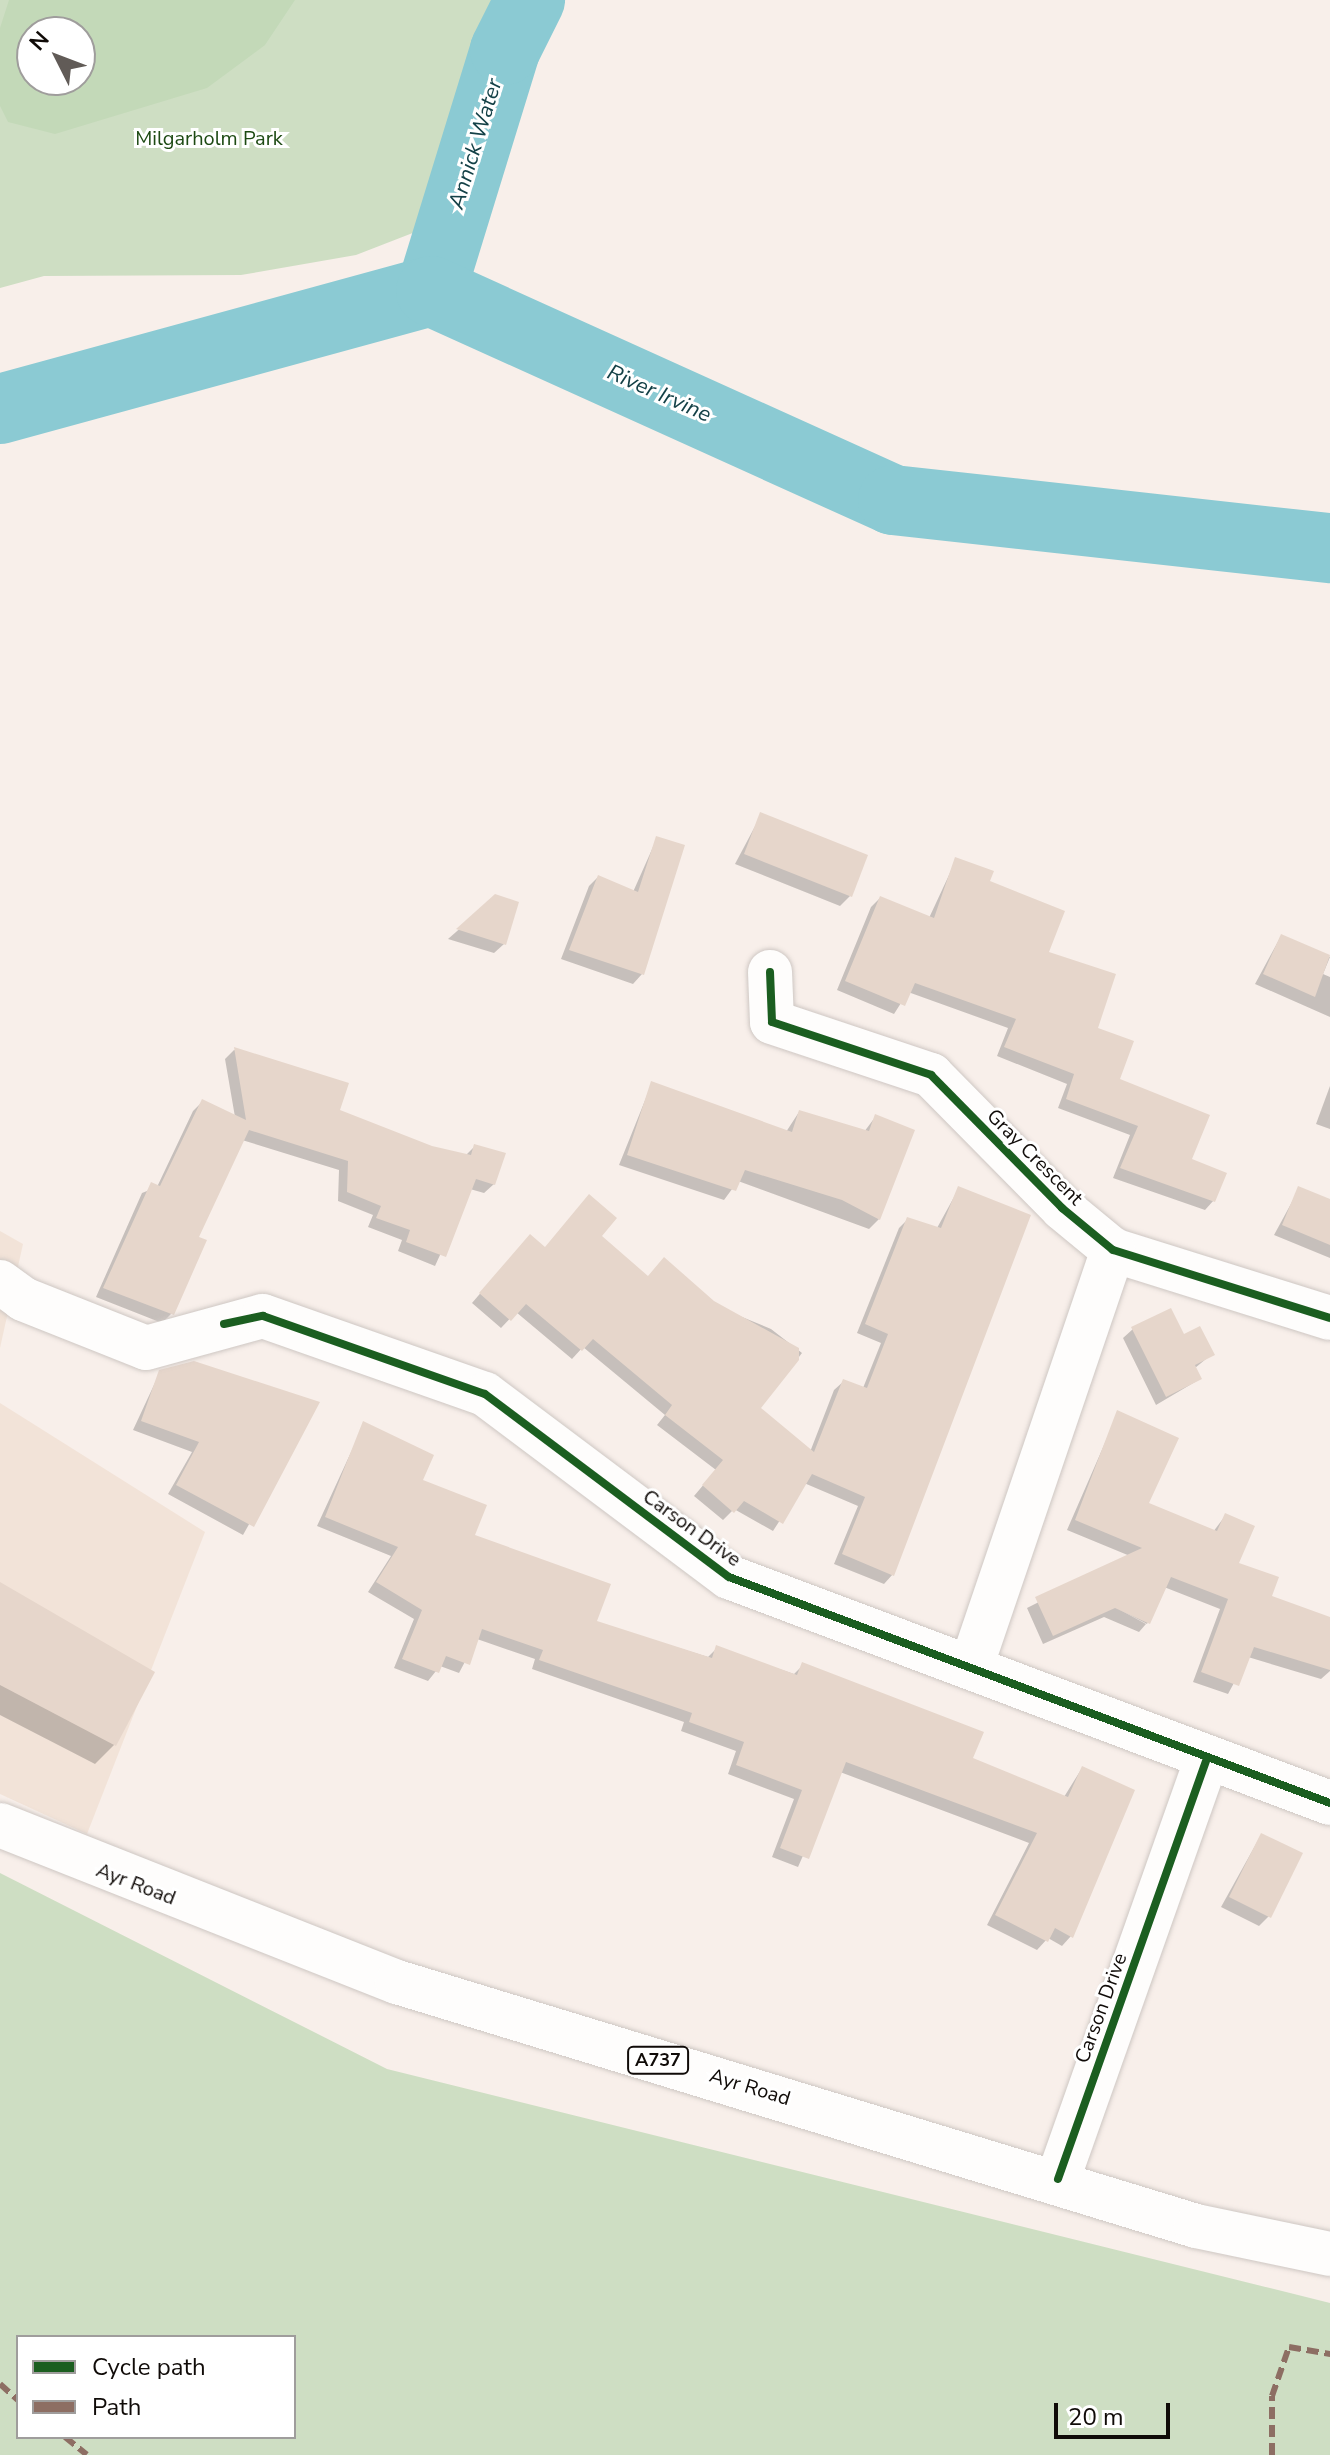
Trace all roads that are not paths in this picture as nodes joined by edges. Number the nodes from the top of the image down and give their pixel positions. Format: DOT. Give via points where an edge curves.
graph roads {
  1 [pos="770,972"];
  2 [pos="1113,1250"];
  3 [pos="0,1282"];
  4 [pos="1330,1318"];
  5 [pos="971,1667"];
  6 [pos="1207,1758"];
  7 [pos="1330,1803"];
  8 [pos="0,1825"];
  9 [pos="1058,2179"];
  10 [pos="1330,2254"];
  1 -- 2 [label="street, Gray Crescent" via="772,1022 931,1075 1062,1208"];
  2 -- 4 [label="street, Gray Crescent"];
  2 -- 5 [label="street"];
  3 -- 5 [label="street, Carson Drive" via="23,1299 146,1348 263,1316 485,1394 729,1577"];
  5 -- 6 [label="street, Carson Drive"];
  6 -- 7 [label="street, Carson Drive"];
  6 -- 9 [label="street, Carson Drive"];
  8 -- 9 [label="street, Ayr Road / A737" via="397,1982"];
  9 -- 10 [label="street, Ayr Road / A737" via="1196,2226"];
}
